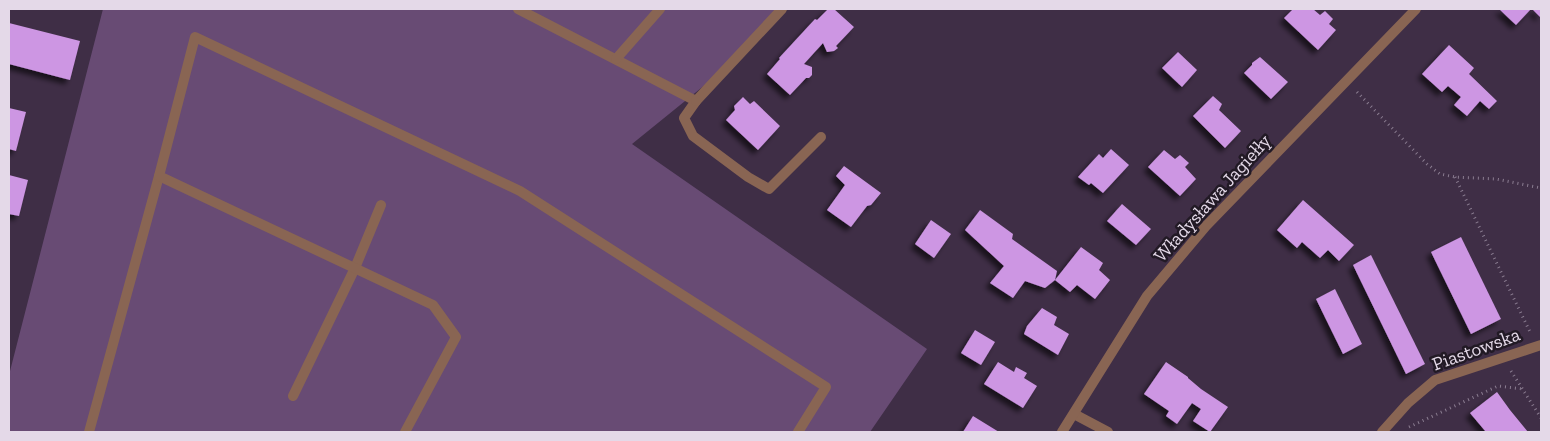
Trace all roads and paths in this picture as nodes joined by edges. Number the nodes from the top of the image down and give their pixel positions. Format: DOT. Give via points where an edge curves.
graph roads {
  1 [pos="518,9"];
  2 [pos="660,9"];
  3 [pos="782,9"];
  4 [pos="1416,9"];
  5 [pos="616,59"];
  6 [pos="1347,80"];
  7 [pos="696,101"];
  8 [pos="820,137"];
  9 [pos="158,176"];
  10 [pos="1455,176"];
  11 [pos="1541,188"];
  12 [pos="381,205"];
  13 [pos="355,268"];
  14 [pos="1539,345"];
  15 [pos="1502,358"];
  16 [pos="1523,389"];
  17 [pos="293,396"];
  18 [pos="1074,414"];
  19 [pos="1541,418"];
  20 [pos="1406,428"];
  21 [pos="89,432"];
  22 [pos="405,432"];
  23 [pos="798,432"];
  24 [pos="1062,432"];
  25 [pos="1108,432"];
  26 [pos="1382,432"];
  1 -- 5 [label="street"];
  2 -- 5 [label="street"];
  3 -- 7 [label="street"];
  4 -- 6 [label="street, Władysława Jagiełły"];
  5 -- 7 [label="street"];
  6 -- 10 [label="path" via="1427,164 1440,174"];
  6 -- 18 [label="street, Władysława Jagiełły" via="1206,226 1147,296"];
  7 -- 8 [label="street" via="684,118 693,136 769,189"];
  9 -- 13 [label="street"];
  9 -- 21 [label="street"];
  9 -- 23 [label="street" via="195,37 520,191 826,387"];
  10 -- 11 [label="path" via="1496,179"];
  10 -- 14 [label="path"];
  12 -- 13 [label="street"];
  13 -- 17 [label="street"];
  13 -- 22 [label="street" via="433,304 456,337"];
  14 -- 15 [label="street, Piastowska"];
  15 -- 16 [label="path"];
  15 -- 26 [label="street, Piastowska" via="1435,380"];
  16 -- 19 [label="path"];
  16 -- 20 [label="path" via="1498,386"];
  18 -- 24 [label="street, Władysława Jagiełły"];
  18 -- 25 [label="street"];
}
